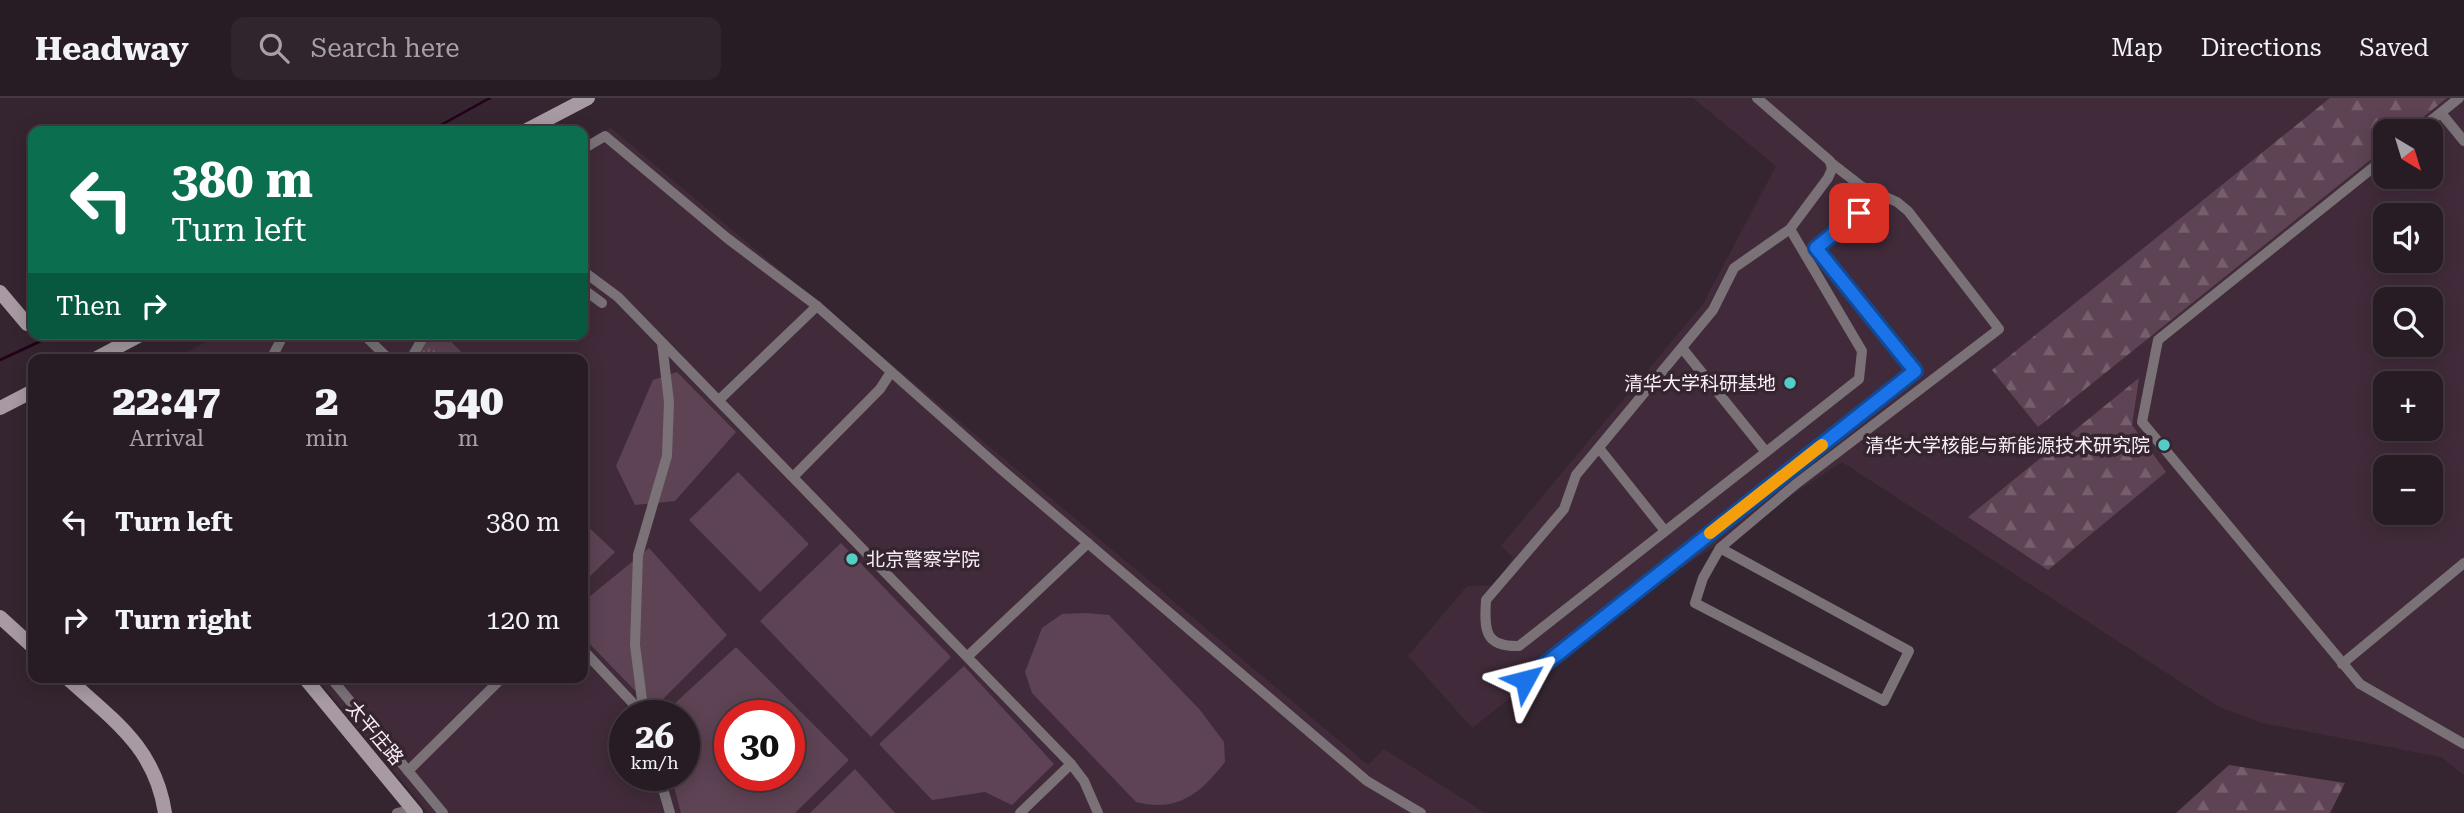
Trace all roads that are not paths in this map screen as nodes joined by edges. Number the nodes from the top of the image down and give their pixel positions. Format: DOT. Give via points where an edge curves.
graph roads {
  1 [pos="587,98"];
  2 [pos="1757,98"];
  3 [pos="2459,98"];
  4 [pos="2441,113"];
  5 [pos="2433,119"];
  6 [pos="534,126"];
  7 [pos="2464,141"];
  8 [pos="588,146"];
  9 [pos="1830,162"];
  10 [pos="2373,168"];
  11 [pos="1881,195"];
  12 [pos="1790,229"];
  13 [pos="588,274"];
  14 [pos="0,292"];
  15 [pos="588,293"];
  16 [pos="602,303"];
  17 [pos="817,306"];
  18 [pos="27,324"];
  19 [pos="131,340"];
  20 [pos="369,340"];
  21 [pos="662,342"];
  22 [pos="1682,348"];
  23 [pos="104,354"];
  24 [pos="383,354"];
  25 [pos="891,372"];
  26 [pos="28,394"];
  27 [pos="719,400"];
  28 [pos="0,408"];
  29 [pos="1599,448"];
  30 [pos="1766,452"];
  31 [pos="794,476"];
  32 [pos="1665,531"];
  33 [pos="1088,543"];
  34 [pos="1720,548"];
  35 [pos="2464,563"];
  36 [pos="0,617"];
  37 [pos="28,642"];
  38 [pos="588,655"];
  39 [pos="968,656"];
  40 [pos="2342,664"];
  41 [pos="1525,680"];
  42 [pos="72,683"];
  43 [pos="309,683"];
  44 [pos="335,683"];
  45 [pos="497,683"];
  46 [pos="630,700"];
  47 [pos="642,700"];
  48 [pos="2464,744"];
  49 [pos="1071,764"];
  50 [pos="408,771"];
  51 [pos="664,791"];
  52 [pos="415,811"];
  53 [pos="165,813"];
  54 [pos="397,813"];
  55 [pos="443,813"];
  56 [pos="670,813"];
  57 [pos="1020,813"];
  58 [pos="1098,813"];
  59 [pos="1421,813"];
  1 -- 6 [label="street"];
  2 -- 9 [label="street"];
  3 -- 4 [label="street"];
  4 -- 5 [label="street"];
  4 -- 7 [label="street"];
  8 -- 17 [label="street" via="605,136"];
  9 -- 11 [label="street" via="1861,187"];
  9 -- 12 [label="street" via="1828,178"];
  10 -- 40 [label="street" via="2158,340 2142,422"];
  11 -- 34 [label="street" via="1908,211 1999,329"];
  11 -- 41 [label="street" via="1816,248 1915,371"];
  12 -- 22 [label="street" via="1734,268 1713,310"];
  12 -- 30 [label="street" via="1862,351 1859,379"];
  13 -- 21 [label="street"];
  14 -- 18 [label="street"];
  15 -- 16 [label="street"];
  17 -- 25 [label="street"];
  17 -- 27 [label="street"];
  19 -- 23 [label="street"];
  20 -- 24 [label="street"];
  21 -- 27 [label="street"];
  21 -- 47 [label="street" via="669,402 667,456 638,555 635,645"];
  22 -- 29 [label="street"];
  22 -- 30 [label="street"];
  25 -- 31 [label="street" via="880,389"];
  25 -- 33 [label="street"];
  26 -- 28 [label="street"];
  27 -- 31 [label="street"];
  29 -- 32 [label="street"];
  29 -- 32 [label="street" via="1576,475 1564,509 1486,600 1486,628 1492,641 1499,646 1519,646"];
  30 -- 32 [label="street"];
  31 -- 39 [label="street"];
  33 -- 39 [label="street"];
  33 -- 59 [label="street" via="1367,780"];
  34 -- 34 [label="street" via="1695,603 1884,701 1909,651"];
  35 -- 40 [label="street"];
  36 -- 37 [label="street"];
  38 -- 46 [label="street"];
  39 -- 49 [label="street"];
  40 -- 48 [label="street" via="2360,684"];
  42 -- 53 [label="street" via="141,748 155,771"];
  43 -- 52 [label="street, 太平庄路"];
  44 -- 50 [label="street"];
  45 -- 50 [label="street"];
  49 -- 57 [label="street"];
  49 -- 58 [label="street"];
  50 -- 55 [label="street"];
  51 -- 56 [label="street"];
  52 -- 54 [label="street"];
}
